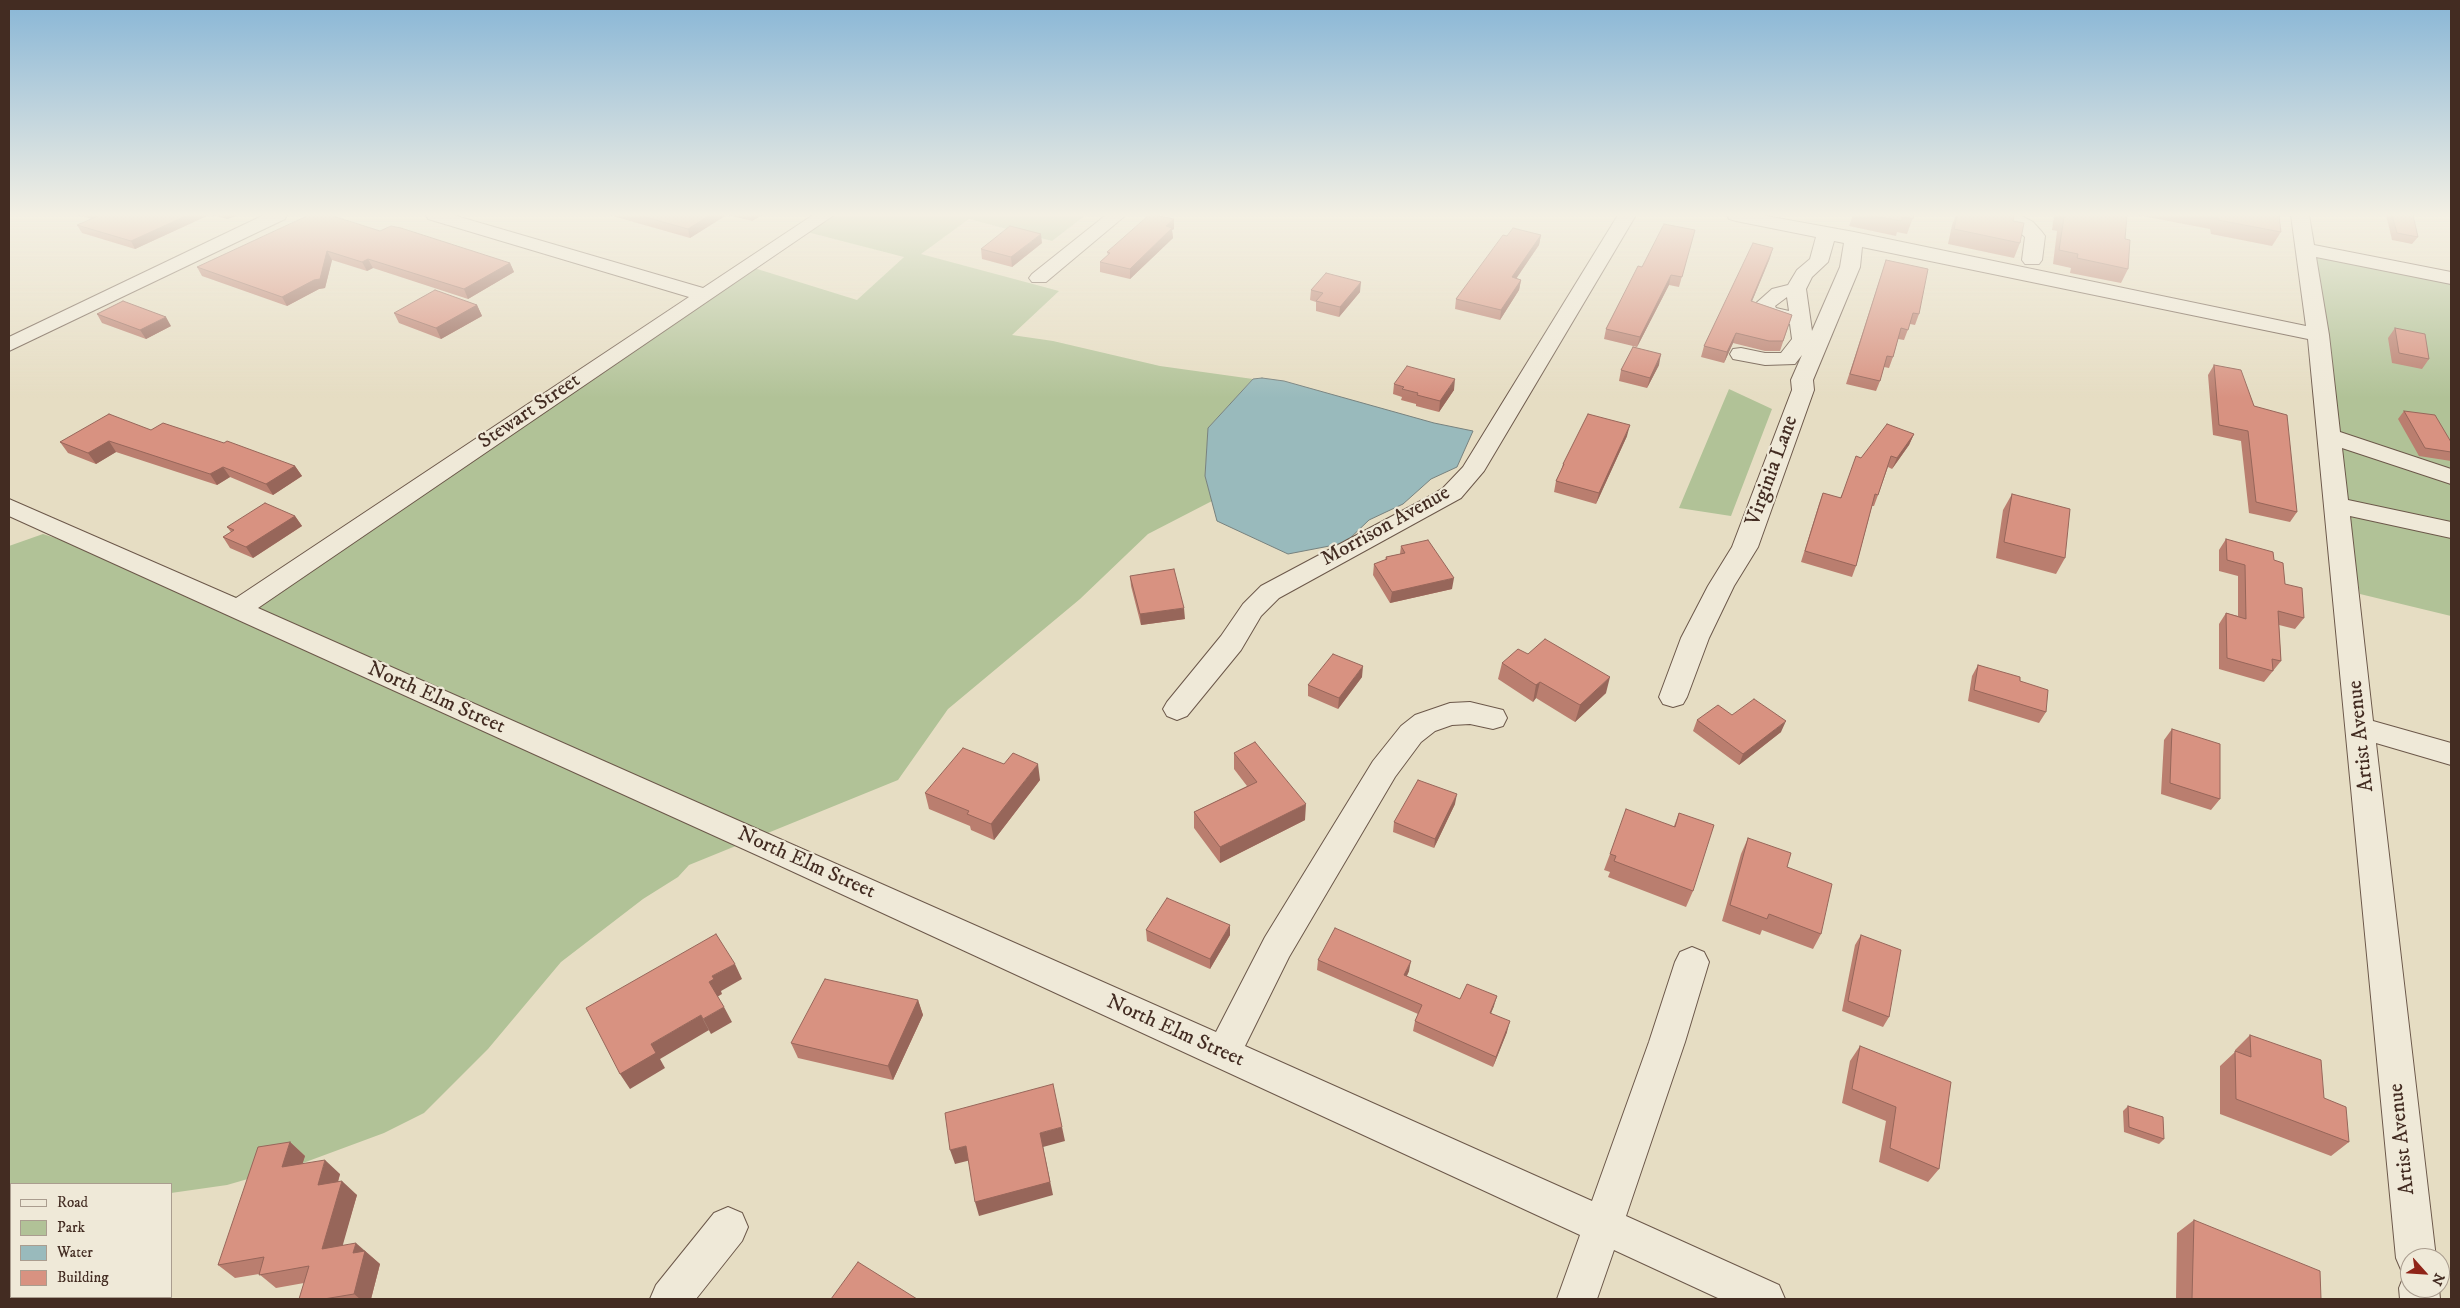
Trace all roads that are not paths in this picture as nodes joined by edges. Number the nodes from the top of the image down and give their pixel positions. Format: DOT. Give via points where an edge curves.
graph roads {
  1 [pos="151,276"];
  2 [pos="642,276"];
  3 [pos="733,276"];
  4 [pos="1041,276"];
  5 [pos="1590,276"];
  6 [pos="1803,276"];
  7 [pos="1846,276"];
  8 [pos="2036,276"];
  9 [pos="2309,276"];
  10 [pos="1039,278"];
  11 [pos="1796,289"];
  12 [pos="705,295"];
  13 [pos="1801,320"];
  14 [pos="2318,335"];
  15 [pos="9,345"];
  16 [pos="1741,354"];
  17 [pos="2329,436"];
  18 [pos="2451,477"];
  19 [pos="2336,505"];
  20 [pos="9,507"];
  21 [pos="2451,530"];
  22 [pos="236,610"];
  23 [pos="1673,697"];
  24 [pos="1177,709"];
  25 [pos="1493,718"];
  26 [pos="2361,728"];
  27 [pos="2451,754"];
  28 [pos="1692,962"];
  29 [pos="1223,1054"];
  30 [pos="1601,1226"];
  31 [pos="728,1227"];
  32 [pos="2415,1248"];
  33 [pos="670,1299"];
  34 [pos="1577,1299"];
  35 [pos="1765,1299"];
  1 -- 15 [label="street"];
  2 -- 12 [label="street"];
  3 -- 12 [label="street, Stewart Street"];
  4 -- 10 [label="street"];
  5 -- 24 [label="street, Morrison Avenue" via="1472,471 1452,493 1270,592 1252,610 1231,642"];
  6 -- 11 [label="street"];
  7 -- 23 [label="street, Virginia Lane" via="1802,380 1804,390 1745,547 1695,638"];
  8 -- 14 [label="street"];
  9 -- 14 [label="street, Artist Avenue"];
  11 -- 13 [label="street"];
  11 -- 13 [label="street" via="1779,293 1764,305 1769,312"];
  12 -- 22 [label="street, Stewart Street"];
  13 -- 16 [label="street" via="1803,340 1787,359"];
  14 -- 17 [label="street, Artist Avenue"];
  17 -- 18 [label="street"];
  17 -- 19 [label="street, Artist Avenue"];
  19 -- 21 [label="street"];
  19 -- 26 [label="street, Artist Avenue"];
  20 -- 22 [label="street, North Elm Street"];
  22 -- 29 [label="street, North Elm Street" via="770,847"];
  25 -- 29 [label="street" via="1470,713 1450,714 1425,723 1405,741 1369,793 1277,947"];
  26 -- 27 [label="street"];
  26 -- 32 [label="street, Artist Avenue"];
  28 -- 30 [label="street"];
  29 -- 30 [label="street, North Elm Street"];
  30 -- 34 [label="street"];
  30 -- 35 [label="street, North Elm Street"];
  31 -- 33 [label="street"];
}
